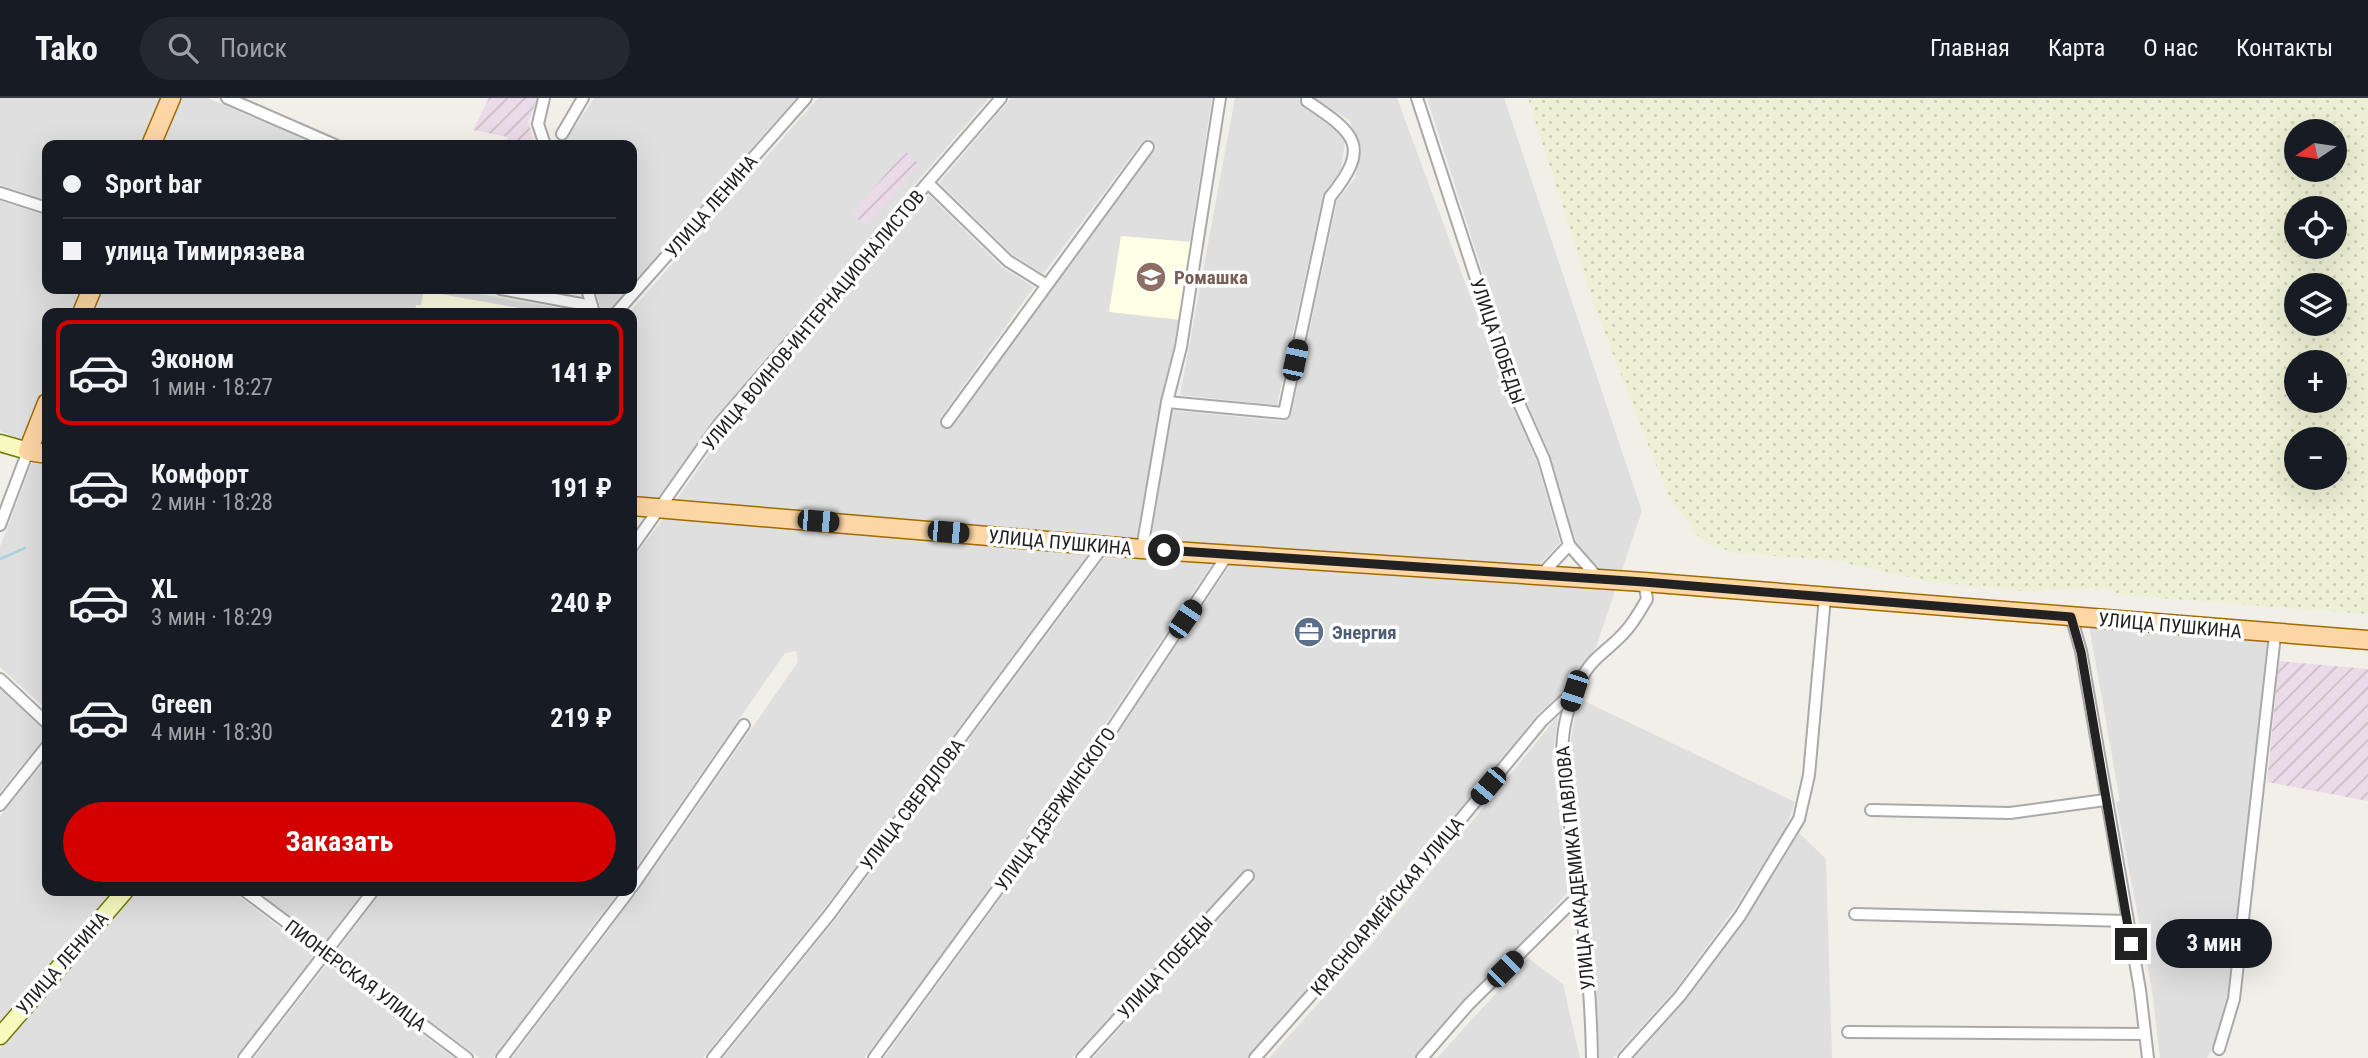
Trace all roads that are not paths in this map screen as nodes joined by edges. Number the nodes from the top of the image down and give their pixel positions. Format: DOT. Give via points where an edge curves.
graph roads {
  1 [pos="171,98"];
  2 [pos="227,98"];
  3 [pos="544,98"];
  4 [pos="583,98"];
  5 [pos="806,98"];
  6 [pos="1001,98"];
  7 [pos="1220,98"];
  8 [pos="1307,98"];
  9 [pos="1417,98"];
  10 [pos="562,134"];
  11 [pos="153,140"];
  12 [pos="324,140"];
  13 [pos="543,140"];
  14 [pos="1149,147"];
  15 [pos="929,184"];
  16 [pos="0,193"];
  17 [pos="42,206"];
  18 [pos="1045,284"];
  19 [pos="637,289"];
  20 [pos="524,294"];
  21 [pos="633,294"];
  22 [pos="588,308"];
  23 [pos="620,308"];
  24 [pos="1167,402"];
  25 [pos="42,416"];
  26 [pos="947,422"];
  27 [pos="0,443"];
  28 [pos="28,451"];
  29 [pos="42,453"];
  30 [pos="637,506"];
  31 [pos="661,508"];
  32 [pos="0,525"];
  33 [pos="637,540"];
  34 [pos="1104,545"];
  35 [pos="1569,545"];
  36 [pos="1142,549"];
  37 [pos="1228,554"];
  38 [pos="1541,575"];
  39 [pos="1599,579"];
  40 [pos="1644,582"];
  41 [pos="1825,597"];
  42 [pos="2071,617"];
  43 [pos="2275,635"];
  44 [pos="2368,640"];
  45 [pos="0,679"];
  46 [pos="1574,691"];
  47 [pos="42,718"];
  48 [pos="744,725"];
  49 [pos="42,752"];
  50 [pos="2105,800"];
  51 [pos="0,805"];
  52 [pos="1871,810"];
  53 [pos="1248,876"];
  54 [pos="637,879"];
  55 [pos="121,896"];
  56 [pos="252,896"];
  57 [pos="369,896"];
  58 [pos="625,896"];
  59 [pos="1578,896"];
  60 [pos="1855,914"];
  61 [pos="2127,921"];
  62 [pos="326,953"];
  63 [pos="1848,1032"];
  64 [pos="2145,1034"];
  65 [pos="0,1036"];
  66 [pos="2219,1049"];
  67 [pos="244,1058"];
  68 [pos="467,1058"];
  69 [pos="502,1058"];
  70 [pos="713,1058"];
  71 [pos="874,1058"];
  72 [pos="1082,1058"];
  73 [pos="1255,1058"];
  74 [pos="1422,1058"];
  75 [pos="1592,1058"];
  76 [pos="1625,1058"];
  77 [pos="2148,1058"];
  1 -- 11 [label="main road"];
  2 -- 12 [label="street"];
  3 -- 13 [label="street" via="538,124"];
  4 -- 10 [label="street"];
  5 -- 19 [label="street, УЛИЦА ЛЕНИНА"];
  6 -- 15 [label="street, УЛИЦА ВОИНОВ-ИНТЕРНАЦИОНАЛИСТОВ"];
  7 -- 24 [label="street" via="1181,348"];
  8 -- 24 [label="street" via="1349,130 1354,148 1348,175 1330,197 1284,413"];
  9 -- 35 [label="street, УЛИЦА ПОБЕДЫ" via="1510,383 1544,459"];
  14 -- 18 [label="street"];
  15 -- 18 [label="street" via="1008,261"];
  15 -- 31 [label="street, УЛИЦА ВОИНОВ-ИНТЕРНАЦИОНАЛИСТОВ" via="719,425"];
  16 -- 17 [label="street"];
  18 -- 26 [label="street"];
  20 -- 22 [label="street"];
  21 -- 23 [label="street, УЛИЦА ЛЕНИНА"];
  24 -- 36 [label="street"];
  25 -- 28 [label="main road"];
  27 -- 28 [label="main road"];
  28 -- 29 [label="main road"];
  28 -- 32 [label="street"];
  30 -- 31 [label="main road, УЛИЦА ПУШКИНА"];
  31 -- 33 [label="street, УЛИЦА ВОИНОВ-ИНТЕРНАЦИОНАЛИСТОВ"];
  31 -- 34 [label="main road, УЛИЦА ПУШКИНА"];
  34 -- 36 [label="main road, УЛИЦА ПУШКИНА"];
  34 -- 70 [label="street, УЛИЦА СВЕРДЛОВА" via="829,915"];
  35 -- 38 [label="street"];
  35 -- 39 [label="street"];
  36 -- 37 [label="main road, УЛИЦА ПУШКИНА"];
  37 -- 38 [label="main road, УЛИЦА ПУШКИНА"];
  37 -- 71 [label="street, УЛИЦА ДЗЕРЖИНСКОГО" via="1085,769"];
  38 -- 39 [label="main road, УЛИЦА ПУШКИНА"];
  39 -- 40 [label="main road, УЛИЦА ПУШКИНА"];
  40 -- 41 [label="main road, УЛИЦА ПУШКИНА"];
  40 -- 46 [label="street, УЛИЦА АКАДЕМИКА ПАВЛОВА" via="1647,599 1633,622 1590,661"];
  41 -- 42 [label="main road, УЛИЦА ПУШКИНА"];
  41 -- 76 [label="street" via="1809,775 1799,819 1740,916 1680,996"];
  42 -- 43 [label="main road, УЛИЦА ПУШКИНА"];
  42 -- 50 [label="street"];
  43 -- 44 [label="main road, УЛИЦА ПУШКИНА"];
  43 -- 66 [label="street" via="2234,999"];
  45 -- 47 [label="street"];
  46 -- 59 [label="street, УЛИЦА АКАДЕМИКА ПАВЛОВА" via="1562,731 1560,759"];
  46 -- 73 [label="street, КРАСНОАРМЕЙСКАЯ УЛИЦА" via="1542,721 1375,923"];
  48 -- 54 [label="street"];
  49 -- 51 [label="street"];
  50 -- 52 [label="street" via="2010,813"];
  50 -- 61 [label="street"];
  53 -- 72 [label="street, УЛИЦА ПОБЕДЫ"];
  55 -- 65 [label="main road, УЛИЦА ЛЕНИНА"];
  56 -- 62 [label="street, ПИОНЕРСКАЯ УЛИЦА"];
  57 -- 62 [label="street"];
  58 -- 69 [label="street"];
  59 -- 74 [label="street" via="1468,1005"];
  59 -- 75 [label="street, УЛИЦА АКАДЕМИКА ПАВЛОВА"];
  60 -- 61 [label="street"];
  61 -- 64 [label="street"];
  62 -- 67 [label="street"];
  62 -- 68 [label="street, ПИОНЕРСКАЯ УЛИЦА"];
  63 -- 64 [label="street"];
  64 -- 77 [label="street"];
}
